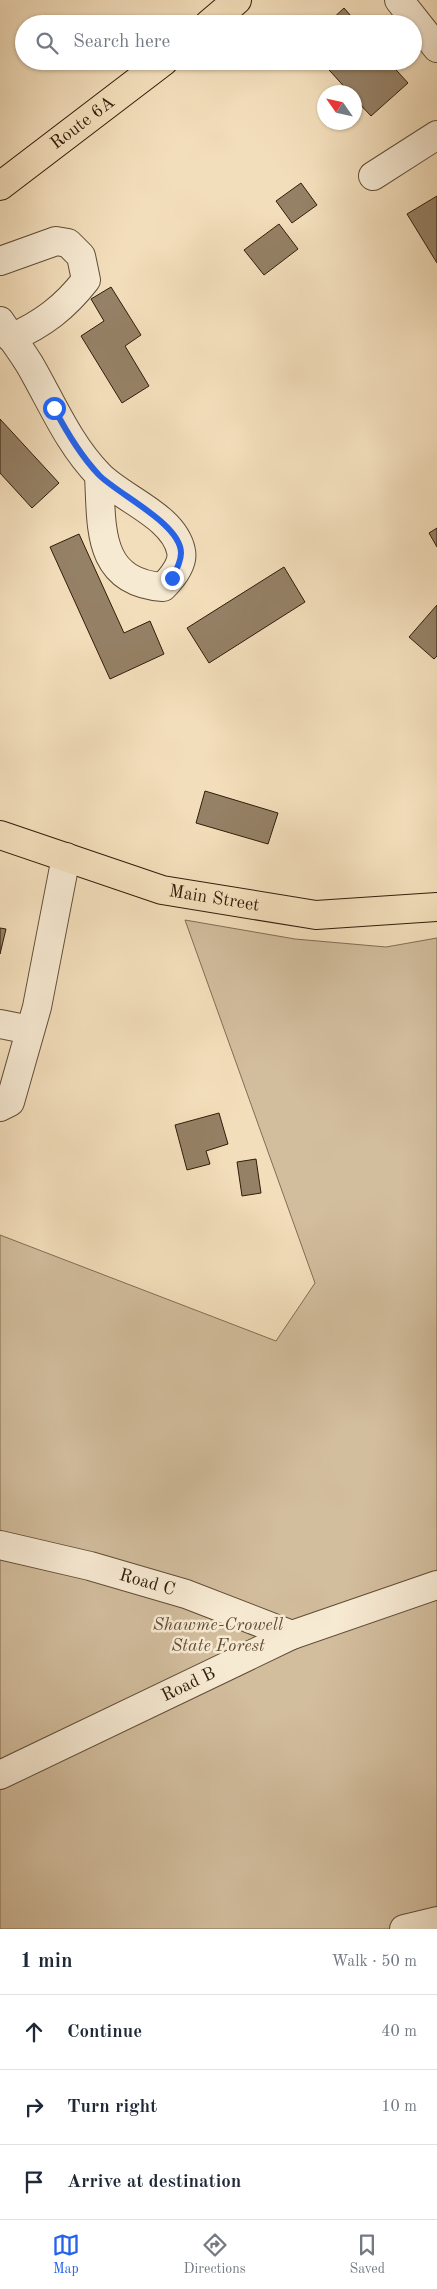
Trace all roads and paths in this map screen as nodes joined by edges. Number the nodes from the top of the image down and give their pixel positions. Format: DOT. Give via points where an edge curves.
graph roads {
  1 [pos="237,0"];
  2 [pos="399,0"];
  3 [pos="220,15"];
  4 [pos="411,15"];
  5 [pos="422,29"];
  6 [pos="437,48"];
  7 [pos="152,70"];
  8 [pos="437,135"];
  9 [pos="373,176"];
  10 [pos="0,186"];
  11 [pos="0,260"];
  12 [pos="6,329"];
  13 [pos="100,476"];
  14 [pos="0,835"];
  15 [pos="66,857"];
  16 [pos="437,906"];
  17 [pos="0,1024"];
  18 [pos="30,1030"];
  19 [pos="0,1107"];
  20 [pos="0,1545"];
  21 [pos="437,1585"];
  22 [pos="292,1635"];
  23 [pos="0,1775"];
  24 [pos="437,1921"];
  25 [pos="404,1929"];
  1 -- 3 [label="main road"];
  2 -- 4 [label="lane"];
  5 -- 6 [label="lane"];
  7 -- 10 [label="main road, Route 6A"];
  8 -- 9 [label="lane"];
  11 -- 12 [label="lane" via="56,241 68,243 81,256 86,280 68,302 36,327"];
  12 -- 13 [label="lane" via="75,447"];
  14 -- 15 [label="main road, Main Street"];
  15 -- 16 [label="main road, Main Street" via="162,890 316,916"];
  15 -- 18 [label="lane" via="38,1007"];
  17 -- 18 [label="lane"];
  18 -- 19 [label="lane" via="10,1102"];
  20 -- 22 [label="lane, Road C" via="90,1566 186,1594"];
  21 -- 22 [label="lane, Road B"];
  22 -- 23 [label="lane, Road B"];
  24 -- 25 [label="lane"];
}
